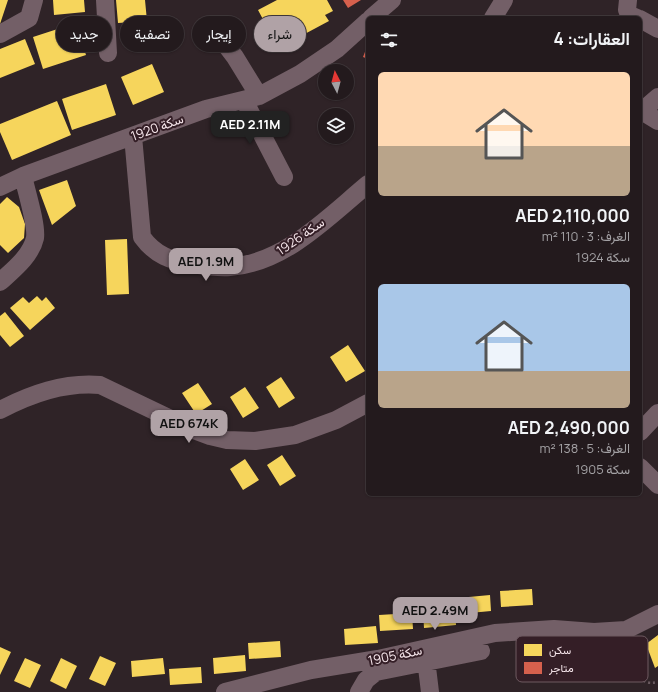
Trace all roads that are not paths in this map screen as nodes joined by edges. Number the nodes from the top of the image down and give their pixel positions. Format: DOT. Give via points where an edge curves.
graph roads {
  1 [pos="34,0"];
  2 [pos="105,0"];
  3 [pos="392,0"];
  4 [pos="504,0"];
  5 [pos="628,0"];
  6 [pos="373,16"];
  7 [pos="493,16"];
  8 [pos="632,16"];
  9 [pos="642,21"];
  10 [pos="366,23"];
  11 [pos="658,29"];
  12 [pos="0,34"];
  13 [pos="231,52"];
  14 [pos="108,54"];
  15 [pos="658,97"];
  16 [pos="252,98"];
  17 [pos="642,109"];
  18 [pos="642,111"];
  19 [pos="658,121"];
  20 [pos="133,136"];
  21 [pos="23,176"];
  22 [pos="284,176"];
  23 [pos="366,186"];
  24 [pos="0,187"];
  25 [pos="0,282"];
  26 [pos="366,404"];
  27 [pos="0,410"];
  28 [pos="658,413"];
  29 [pos="642,430"];
  30 [pos="642,469"];
  31 [pos="658,485"];
  32 [pos="658,614"];
  33 [pos="481,651"];
  34 [pos="425,655"];
  35 [pos="225,692"];
  36 [pos="359,692"];
  37 [pos="430,692"];
  1 -- 12 [label="street" via="29,18"];
  2 -- 14 [label="street"];
  3 -- 6 [label="street"];
  4 -- 7 [label="street"];
  5 -- 8 [label="street" via="627,10"];
  9 -- 11 [label="street"];
  10 -- 16 [label="street, سكة 1920" via="337,49 300,74"];
  13 -- 16 [label="street"];
  15 -- 17 [label="street"];
  16 -- 20 [label="street, سكة 1920" via="206,109"];
  16 -- 22 [label="street"];
  18 -- 19 [label="street"];
  20 -- 21 [label="street, سكة 1920"];
  20 -- 23 [label="street, سكة 1926" via="142,237 163,257 179,262 230,267 272,256 294,244"];
  21 -- 24 [label="street, سكة 1920"];
  21 -- 25 [label="street" via="35,237 20,263"];
  26 -- 27 [label="street" via="336,420 295,435 255,441 210,436 100,385 84,384 53,388"];
  28 -- 29 [label="street"];
  30 -- 31 [label="street"];
  32 -- 34 [label="street, سكة 1905" via="626,630 594,632 554,628 495,634"];
  33 -- 34 [label="street"];
  34 -- 35 [label="street, سكة 1905" via="311,670"];
  34 -- 36 [label="street" via="376,672 366,680"];
  34 -- 37 [label="street"];
}
